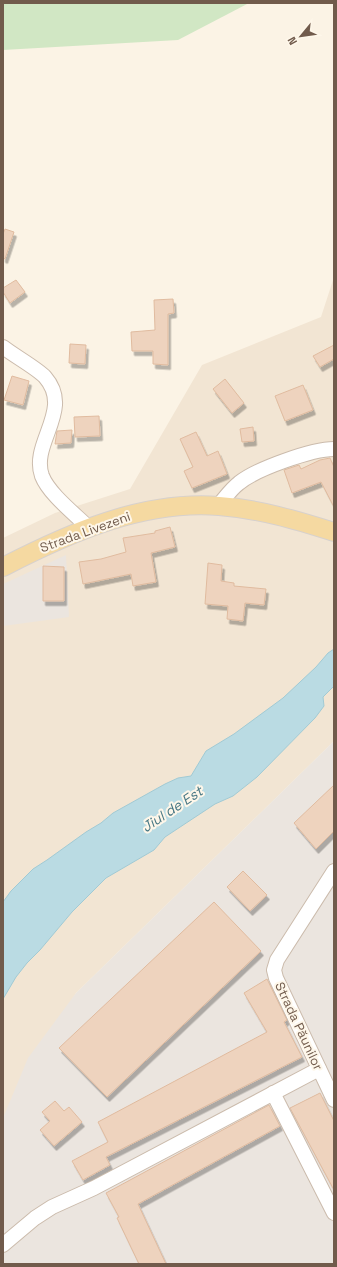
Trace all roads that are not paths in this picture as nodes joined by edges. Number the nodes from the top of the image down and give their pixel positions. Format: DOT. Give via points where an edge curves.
graph roads {
  1 [pos="3,347"];
  2 [pos="334,449"];
  3 [pos="218,506"];
  4 [pos="89,528"];
  5 [pos="334,532"];
  6 [pos="3,567"];
  7 [pos="334,871"];
  8 [pos="319,1069"];
  9 [pos="273,1093"];
  10 [pos="334,1100"];
  11 [pos="334,1214"];
  12 [pos="3,1245"];
  1 -- 4 [label="street" via="44,376 50,384 56,406 39,463 42,475 47,485"];
  2 -- 3 [label="street" via="317,451 252,474 230,491"];
  3 -- 4 [label="main road, Strada Livezeni" via="163,508"];
  3 -- 5 [label="main road, Strada Livezeni" via="279,516"];
  4 -- 6 [label="main road, Strada Livezeni"];
  7 -- 8 [label="street, Strada Păunilor" via="277,960 274,970"];
  8 -- 9 [label="street"];
  8 -- 10 [label="street, Strada Păunilor"];
  9 -- 11 [label="street"];
  9 -- 12 [label="street" via="94,1188 52,1207"];
}
